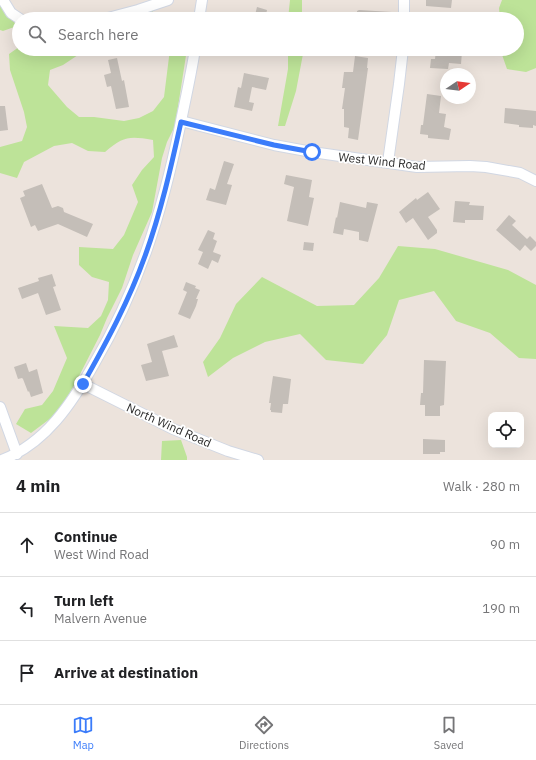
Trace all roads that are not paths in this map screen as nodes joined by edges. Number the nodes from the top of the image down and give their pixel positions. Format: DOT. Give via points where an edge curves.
graph roads {
  1 [pos="2,0"];
  2 [pos="168,0"];
  3 [pos="202,0"];
  4 [pos="404,0"];
  5 [pos="130,12"];
  6 [pos="200,12"];
  7 [pos="404,12"];
  8 [pos="12,14"];
  9 [pos="194,56"];
  10 [pos="402,56"];
  11 [pos="181,122"];
  12 [pos="388,162"];
  13 [pos="536,181"];
  14 [pos="83,384"];
  15 [pos="0,407"];
  16 [pos="17,454"];
  17 [pos="2,460"];
  18 [pos="258,460"];
  1 -- 8 [label="street"];
  2 -- 5 [label="street"];
  3 -- 6 [label="street"];
  4 -- 7 [label="street"];
  9 -- 11 [label="street"];
  10 -- 12 [label="street"];
  11 -- 12 [label="street, West Wind Road" via="312,152"];
  11 -- 14 [label="street" via="170,174 145,257 118,320"];
  12 -- 13 [label="street, West Wind Road" via="417,167 486,167 520,173"];
  14 -- 16 [label="street" via="51,427 32,445"];
  14 -- 18 [label="street, North Wind Road" via="173,429"];
  15 -- 16 [label="street"];
  16 -- 17 [label="street"];
}
